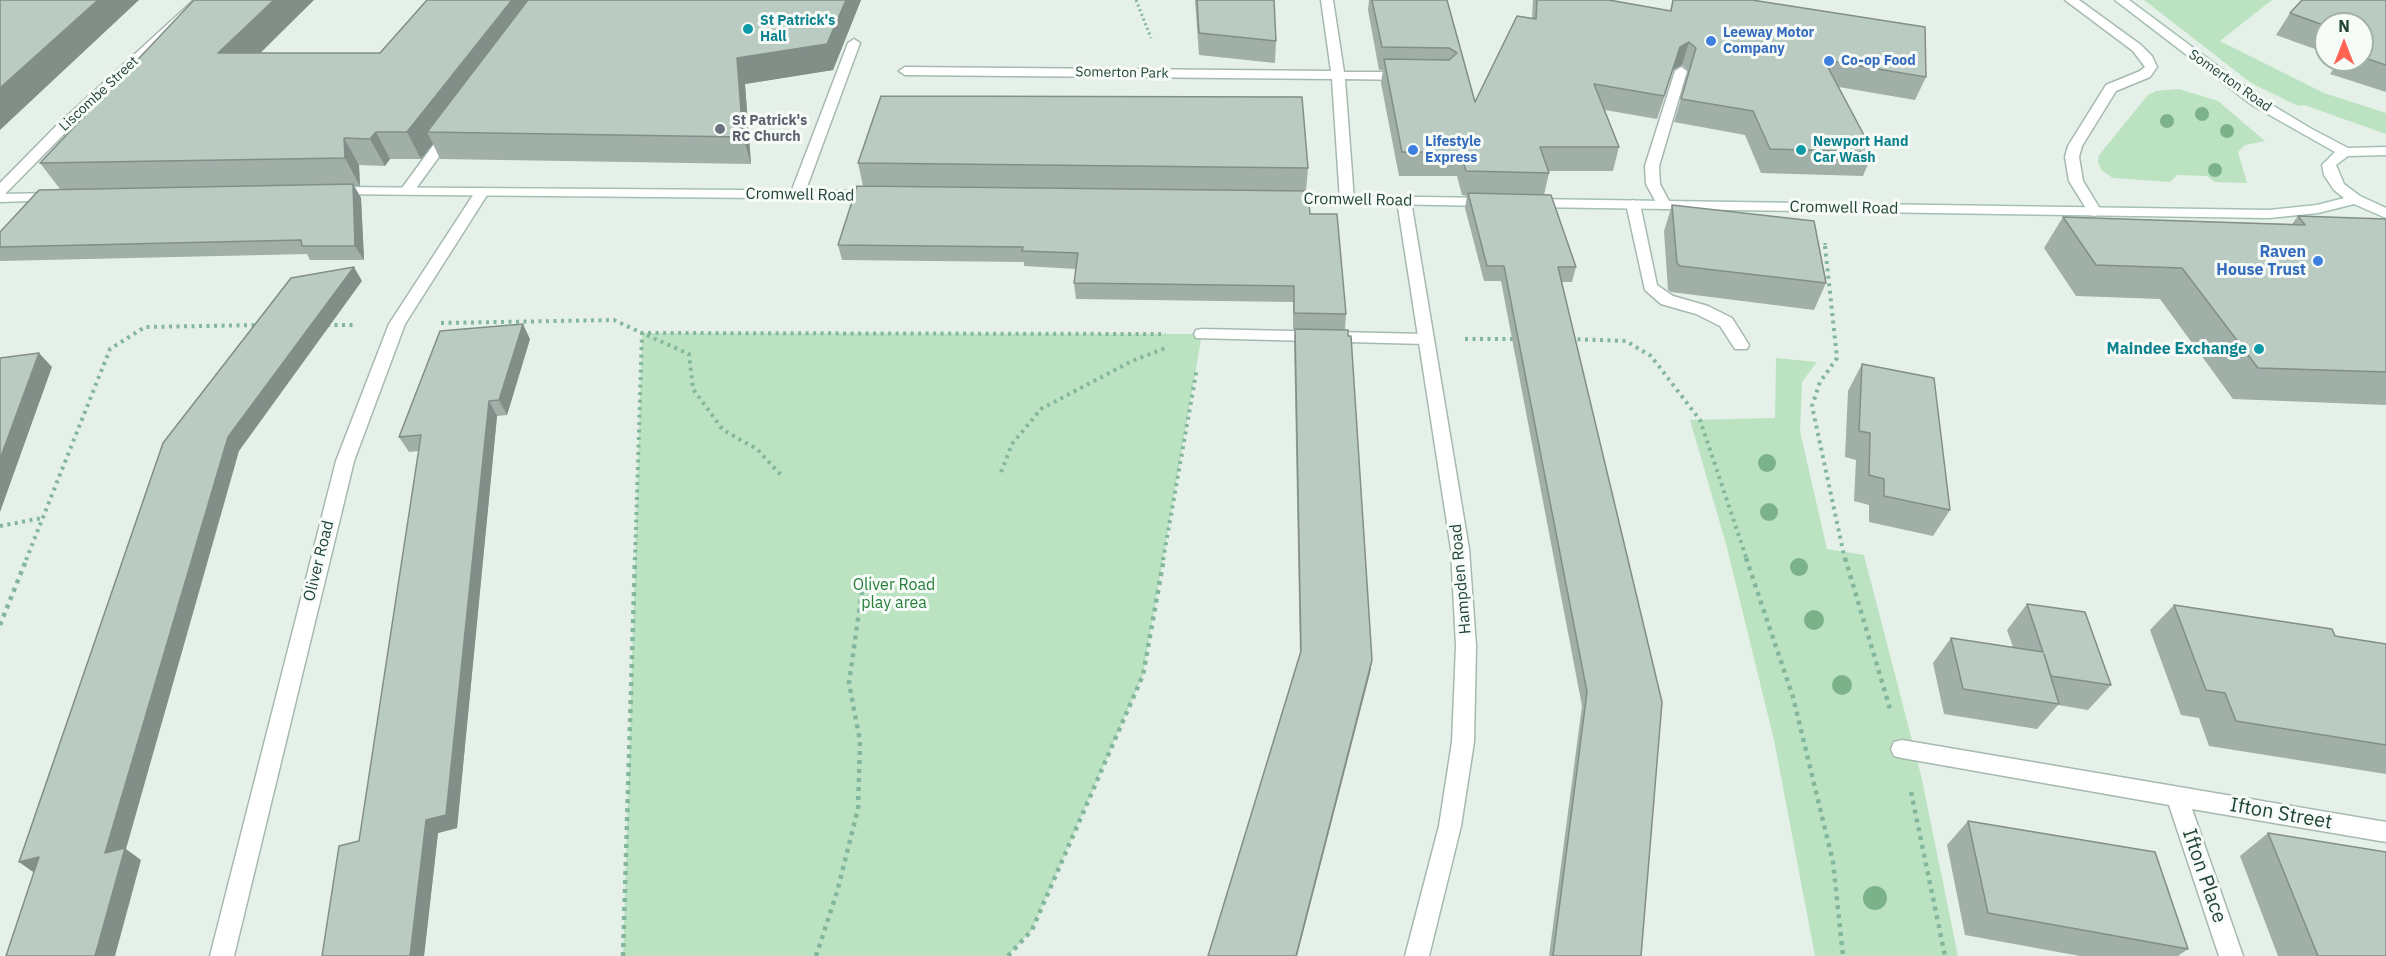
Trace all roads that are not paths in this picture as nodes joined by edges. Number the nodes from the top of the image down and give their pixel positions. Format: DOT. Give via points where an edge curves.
graph roads {
  1 [pos="201,0"];
  2 [pos="1327,0"];
  3 [pos="2071,0"];
  4 [pos="2121,0"];
  5 [pos="854,43"];
  6 [pos="1681,70"];
  7 [pos="905,71"];
  8 [pos="1338,75"];
  9 [pos="1421,76"];
  10 [pos="456,124"];
  11 [pos="2386,151"];
  12 [pos="2346,152"];
  13 [pos="0,191"];
  14 [pos="312,191"];
  15 [pos="407,191"];
  16 [pos="482,192"];
  17 [pos="797,195"];
  18 [pos="892,195"];
  19 [pos="69,196"];
  20 [pos="0,198"];
  21 [pos="1275,199"];
  22 [pos="2355,199"];
  23 [pos="1347,200"];
  24 [pos="1404,201"];
  25 [pos="1633,204"];
  26 [pos="1664,205"];
  27 [pos="2095,212"];
  28 [pos="2386,214"];
  29 [pos="1202,334"];
  30 [pos="1425,339"];
  31 [pos="1741,345"];
  32 [pos="1902,749"];
  33 [pos="2177,796"];
  34 [pos="2386,832"];
  35 [pos="222,956"];
  36 [pos="1417,956"];
  37 [pos="2231,956"];
  1 -- 13 [label="street, Liscombe Street"];
  2 -- 8 [label="street"];
  3 -- 27 [label="street" via="2145,54 2151,67 2145,74 2111,88 2075,146 2072,157 2076,182"];
  4 -- 12 [label="street, Somerton Road" via="2257,102"];
  5 -- 17 [label="street"];
  6 -- 26 [label="street" via="1652,166 1653,184"];
  7 -- 8 [label="street, Somerton Park"];
  8 -- 9 [label="street, Somerton Park"];
  8 -- 23 [label="street"];
  10 -- 15 [label="street"];
  11 -- 12 [label="street, Somerton Road"];
  12 -- 22 [label="street" via="2329,165 2339,187"];
  14 -- 15 [label="street, Cromwell Road"];
  15 -- 16 [label="street, Cromwell Road"];
  16 -- 17 [label="street, Cromwell Road"];
  16 -- 35 [label="street, Oliver Road" via="397,324 345,461"];
  17 -- 18 [label="street, Cromwell Road"];
  19 -- 20 [label="street"];
  21 -- 23 [label="street, Cromwell Road"];
  22 -- 27 [label="street, Cromwell Road" via="2318,209 2269,213"];
  22 -- 28 [label="street"];
  23 -- 24 [label="street, Cromwell Road"];
  24 -- 25 [label="street, Cromwell Road"];
  24 -- 30 [label="street, Hampden Road"];
  25 -- 26 [label="street, Cromwell Road"];
  25 -- 31 [label="street" via="1650,287 1667,300 1726,322"];
  26 -- 27 [label="street, Cromwell Road"];
  29 -- 30 [label="street"];
  30 -- 36 [label="street, Hampden Road" via="1460,549 1466,646 1463,742 1450,826"];
  32 -- 33 [label="street, Ifton Street"];
  33 -- 34 [label="street, Ifton Street"];
  33 -- 37 [label="street, Ifton Place"];
}
